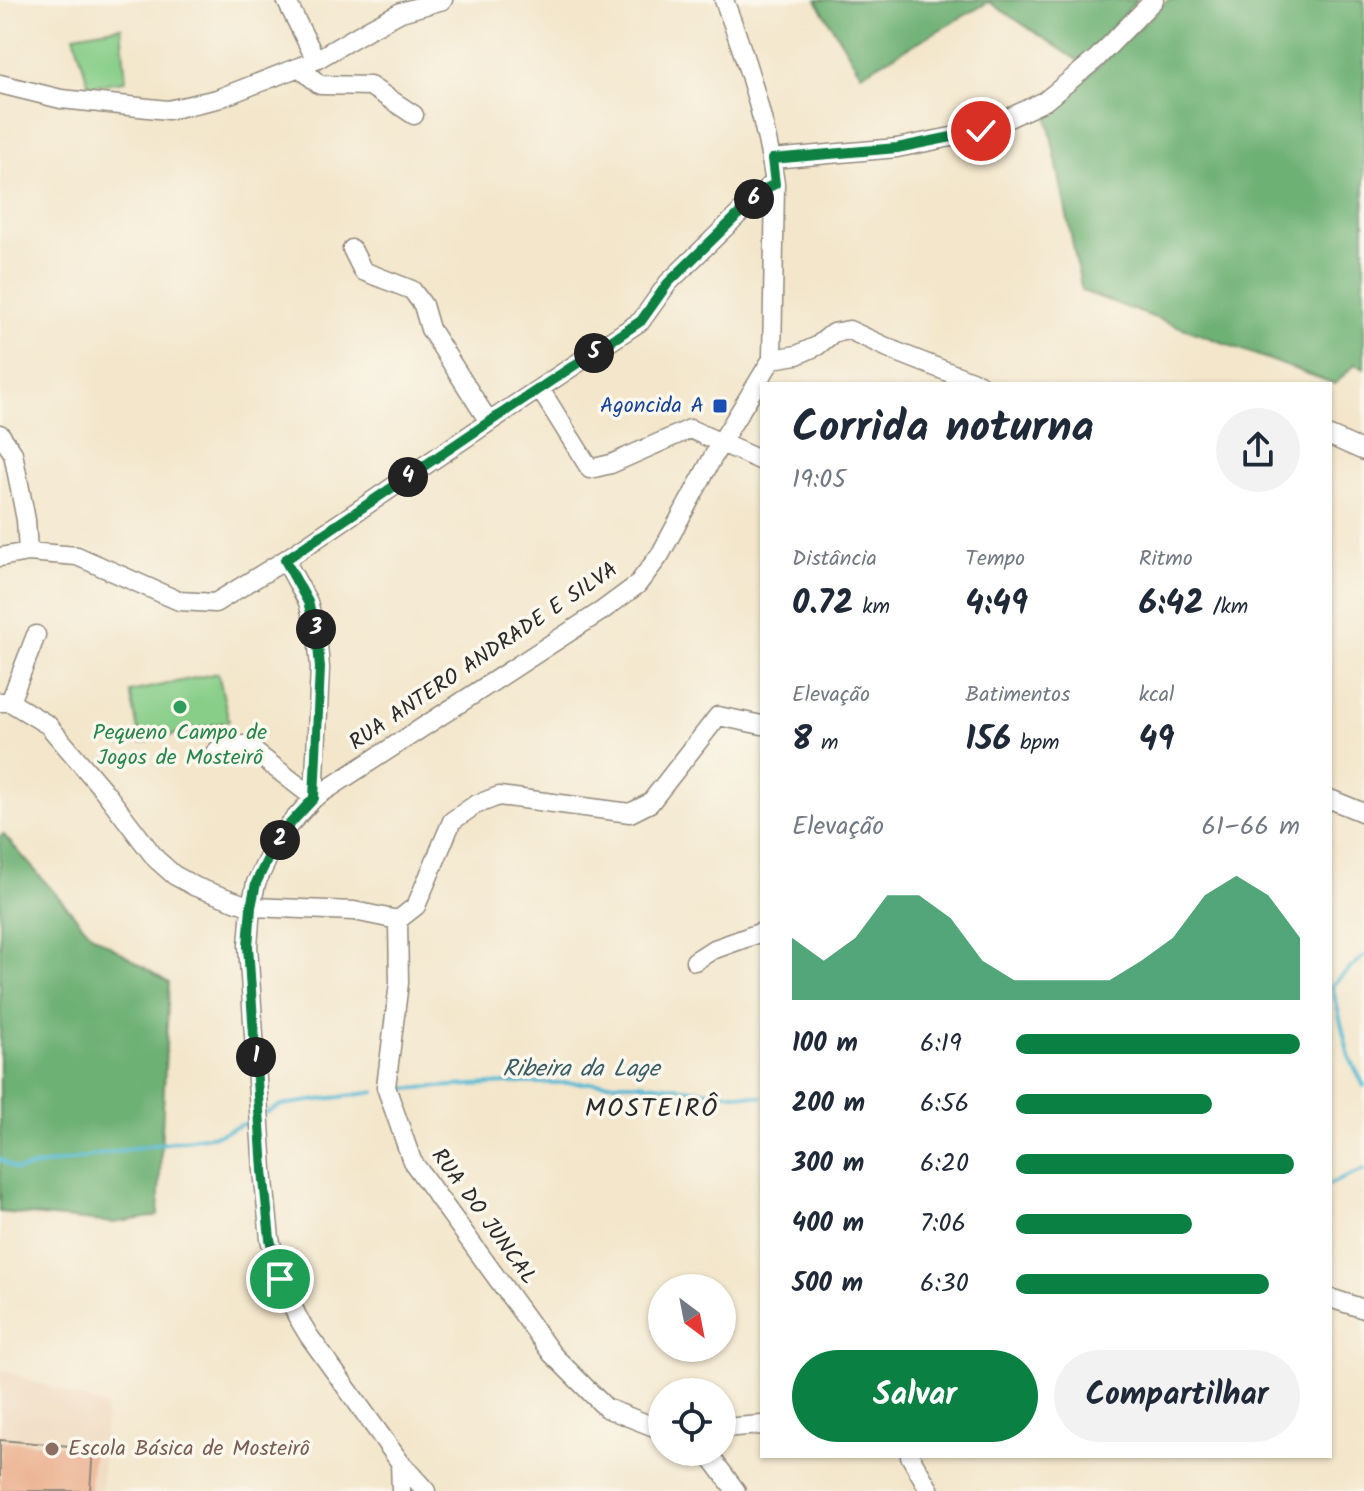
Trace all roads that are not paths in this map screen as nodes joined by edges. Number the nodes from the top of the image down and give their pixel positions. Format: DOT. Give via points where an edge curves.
graph roads {
  1 [pos="286,0"];
  2 [pos="443,0"];
  3 [pos="724,0"];
  4 [pos="1154,0"];
  5 [pos="308,63"];
  6 [pos="0,84"];
  7 [pos="414,115"];
  8 [pos="772,159"];
  9 [pos="775,184"];
  10 [pos="352,249"];
  11 [pos="772,359"];
  12 [pos="974,382"];
  13 [pos="540,389"];
  14 [pos="489,422"];
  15 [pos="0,434"];
  16 [pos="1332,437"];
  17 [pos="720,444"];
  18 [pos="1364,451"];
  19 [pos="760,460"];
  20 [pos="28,552"];
  21 [pos="0,557"];
  22 [pos="285,560"];
  23 [pos="36,635"];
  24 [pos="5,702"];
  25 [pos="760,725"];
  26 [pos="214,754"];
  27 [pos="314,798"];
  28 [pos="1332,800"];
  29 [pos="1364,813"];
  30 [pos="251,907"];
  31 [pos="398,920"];
  32 [pos="760,933"];
  33 [pos="695,961"];
  34 [pos="1332,1299"];
  35 [pos="1364,1309"];
  36 [pos="648,1424"];
  37 [pos="760,1425"];
  38 [pos="736,1427"];
  39 [pos="911,1458"];
  40 [pos="400,1462"];
  41 [pos="718,1466"];
  42 [pos="401,1491"];
  43 [pos="426,1491"];
  44 [pos="736,1491"];
  45 [pos="930,1491"];
  1 -- 5 [label="street"];
  2 -- 5 [label="street" via="401,12"];
  3 -- 8 [label="street"];
  4 -- 8 [label="street" via="1045,101 981,131 897,148"];
  5 -- 6 [label="street" via="217,99 168,110 61,99"];
  5 -- 7 [label="street" via="320,85 370,86"];
  8 -- 9 [label="street"];
  9 -- 11 [label="street"];
  9 -- 13 [label="street" via="668,283 641,321"];
  10 -- 14 [label="street" via="363,271 412,290 430,329"];
  11 -- 12 [label="street" via="797,355 833,333 849,330"];
  11 -- 17 [label="street, RUA ANTERO ANDRADE E SILVA"];
  13 -- 14 [label="street"];
  13 -- 17 [label="street" via="590,469 690,429"];
  14 -- 22 [label="street"];
  15 -- 20 [label="street" via="13,453"];
  16 -- 18 [label="street"];
  17 -- 19 [label="street"];
  17 -- 27 [label="street, RUA ANTERO ANDRADE E SILVA" via="660,555 637,585"];
  20 -- 21 [label="street"];
  20 -- 22 [label="street" via="77,556 179,601 215,603"];
  22 -- 27 [label="street" via="308,602 317,634"];
  23 -- 24 [label="street"];
  24 -- 30 [label="street" via="48,725 174,875"];
  25 -- 31 [label="street" via="718,716 650,803 630,813 499,796 475,805 452,821 416,906"];
  26 -- 27 [label="street" via="222,746 246,745"];
  27 -- 30 [label="street, RUA ANTERO ANDRADE E SILVA" via="269,856"];
  28 -- 29 [label="street"];
  30 -- 31 [label="street" via="354,911"];
  30 -- 40 [label="street, RUA ANTERO ANDRADE E SILVA" via="248,946 263,1170 280,1279 309,1336"];
  31 -- 36 [label="street, RUA DO JUNCAL" via="399,983 386,1087 412,1161 552,1354 606,1408"];
  32 -- 33 [label="street"];
  34 -- 35 [label="street"];
  37 -- 38 [label="street"];
  39 -- 45 [label="street"];
  40 -- 42 [label="street"];
  40 -- 43 [label="street, RUA ANTERO ANDRADE E SILVA"];
  41 -- 44 [label="street"];
}
